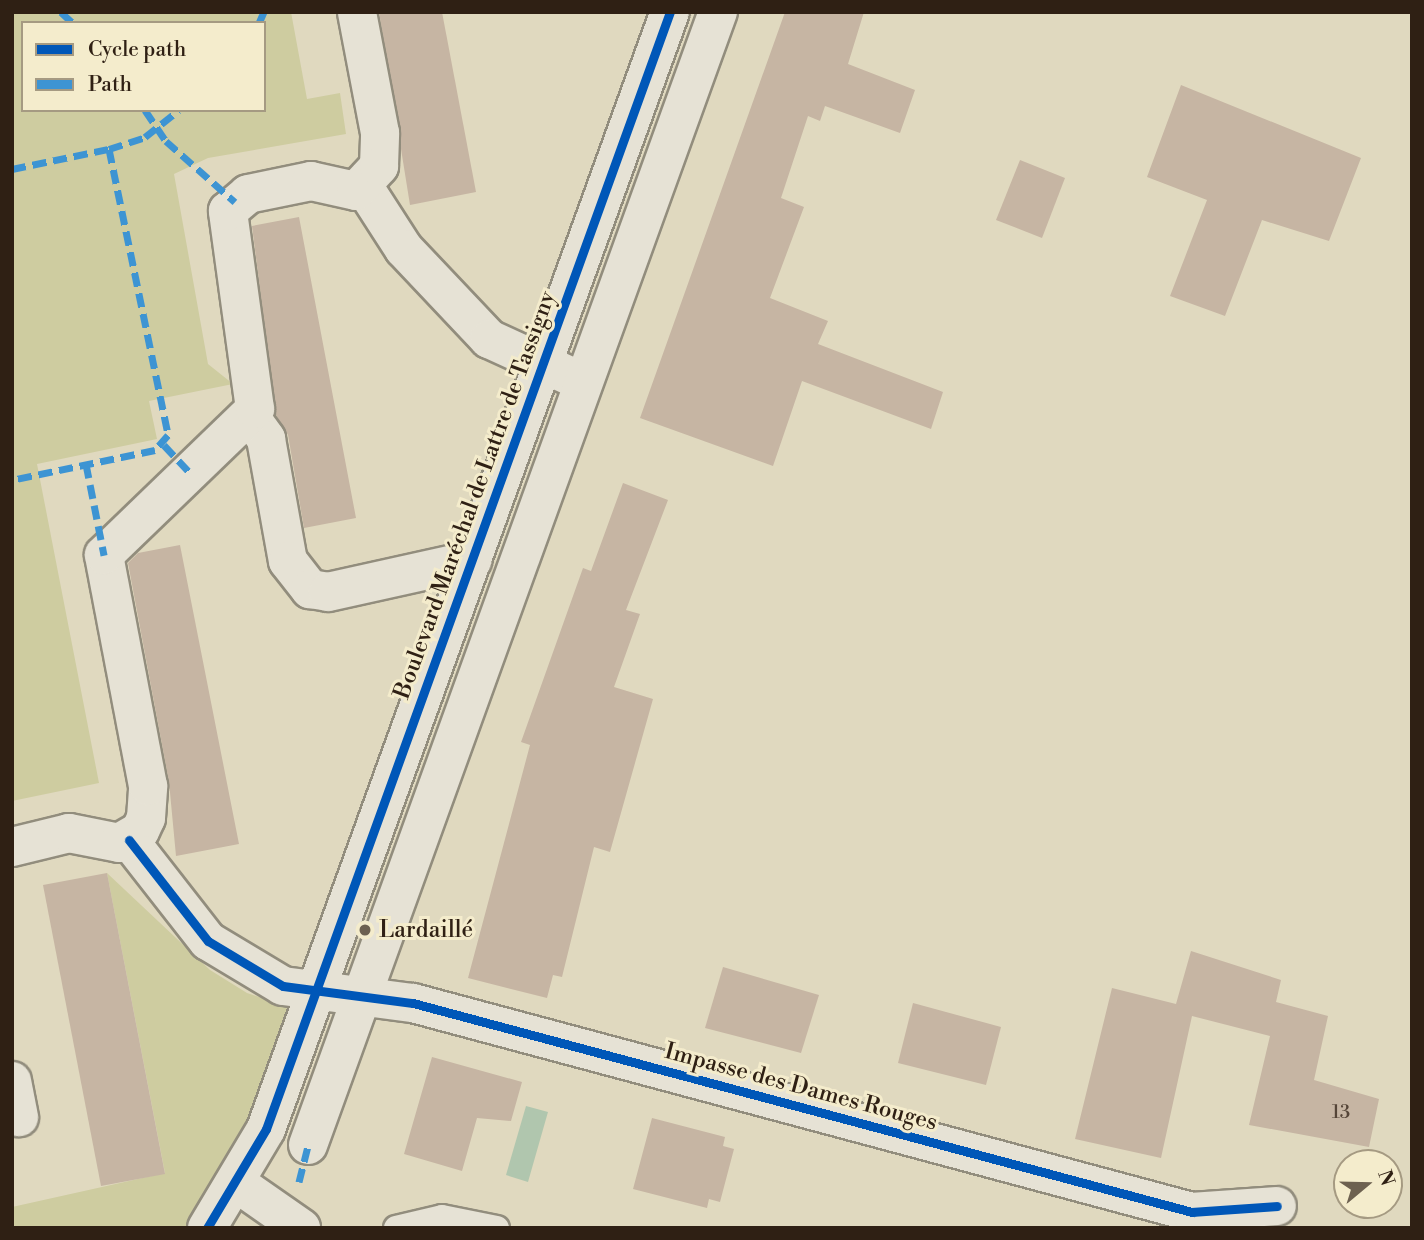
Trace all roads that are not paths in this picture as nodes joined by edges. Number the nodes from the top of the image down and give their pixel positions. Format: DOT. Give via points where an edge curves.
graph roads {
  1 [pos="357,12"];
  2 [pos="670,12"];
  3 [pos="718,12"];
  4 [pos="364,187"];
  5 [pos="542,366"];
  6 [pos="584,382"];
  7 [pos="251,418"];
  8 [pos="472,560"];
  9 [pos="129,840"];
  10 [pos="12,847"];
  11 [pos="316,990"];
  12 [pos="362,996"];
  13 [pos="308,1145"];
  14 [pos="238,1184"];
  15 [pos="1277,1206"];
  16 [pos="207,1228"];
  17 [pos="301,1228"];
  18 [pos="396,1228"];
  19 [pos="497,1228"];
  1 -- 4 [label="street" via="382,150"];
  2 -- 5 [label="street, Boulevard Maréchal de Lattre de Tassigny"];
  3 -- 6 [label="street"];
  4 -- 5 [label="street, Boulevard Maréchal de Lattre de Tassigny" via="404,249 465,317 489,339"];
  4 -- 7 [label="street" via="348,192 311,181 248,194 228,211 257,390"];
  5 -- 6 [label="street, Boulevard Maréchal de Lattre de Tassigny"];
  5 -- 8 [label="street, Boulevard Maréchal de Lattre de Tassigny"];
  6 -- 12 [label="street"];
  7 -- 8 [label="street, Boulevard Maréchal de Lattre de Tassigny" via="266,439 288,561 310,589 328,592"];
  7 -- 9 [label="street" via="106,547 148,786 146,818"];
  8 -- 11 [label="street, Boulevard Maréchal de Lattre de Tassigny"];
  9 -- 10 [label="street" via="69,834"];
  9 -- 11 [label="street" via="189,921 228,958 283,986"];
  11 -- 12 [label="street, Impasse des Dames Rouges"];
  11 -- 14 [label="street, Boulevard Maréchal de Lattre de Tassigny" via="266,1129"];
  12 -- 13 [label="street"];
  12 -- 15 [label="street, Impasse des Dames Rouges" via="426,1006 1192,1212"];
  14 -- 16 [label="street, Boulevard Maréchal de Lattre de Tassigny"];
  14 -- 17 [label="street"];
  18 -- 19 [label="lane" via="442,1217"];
}
